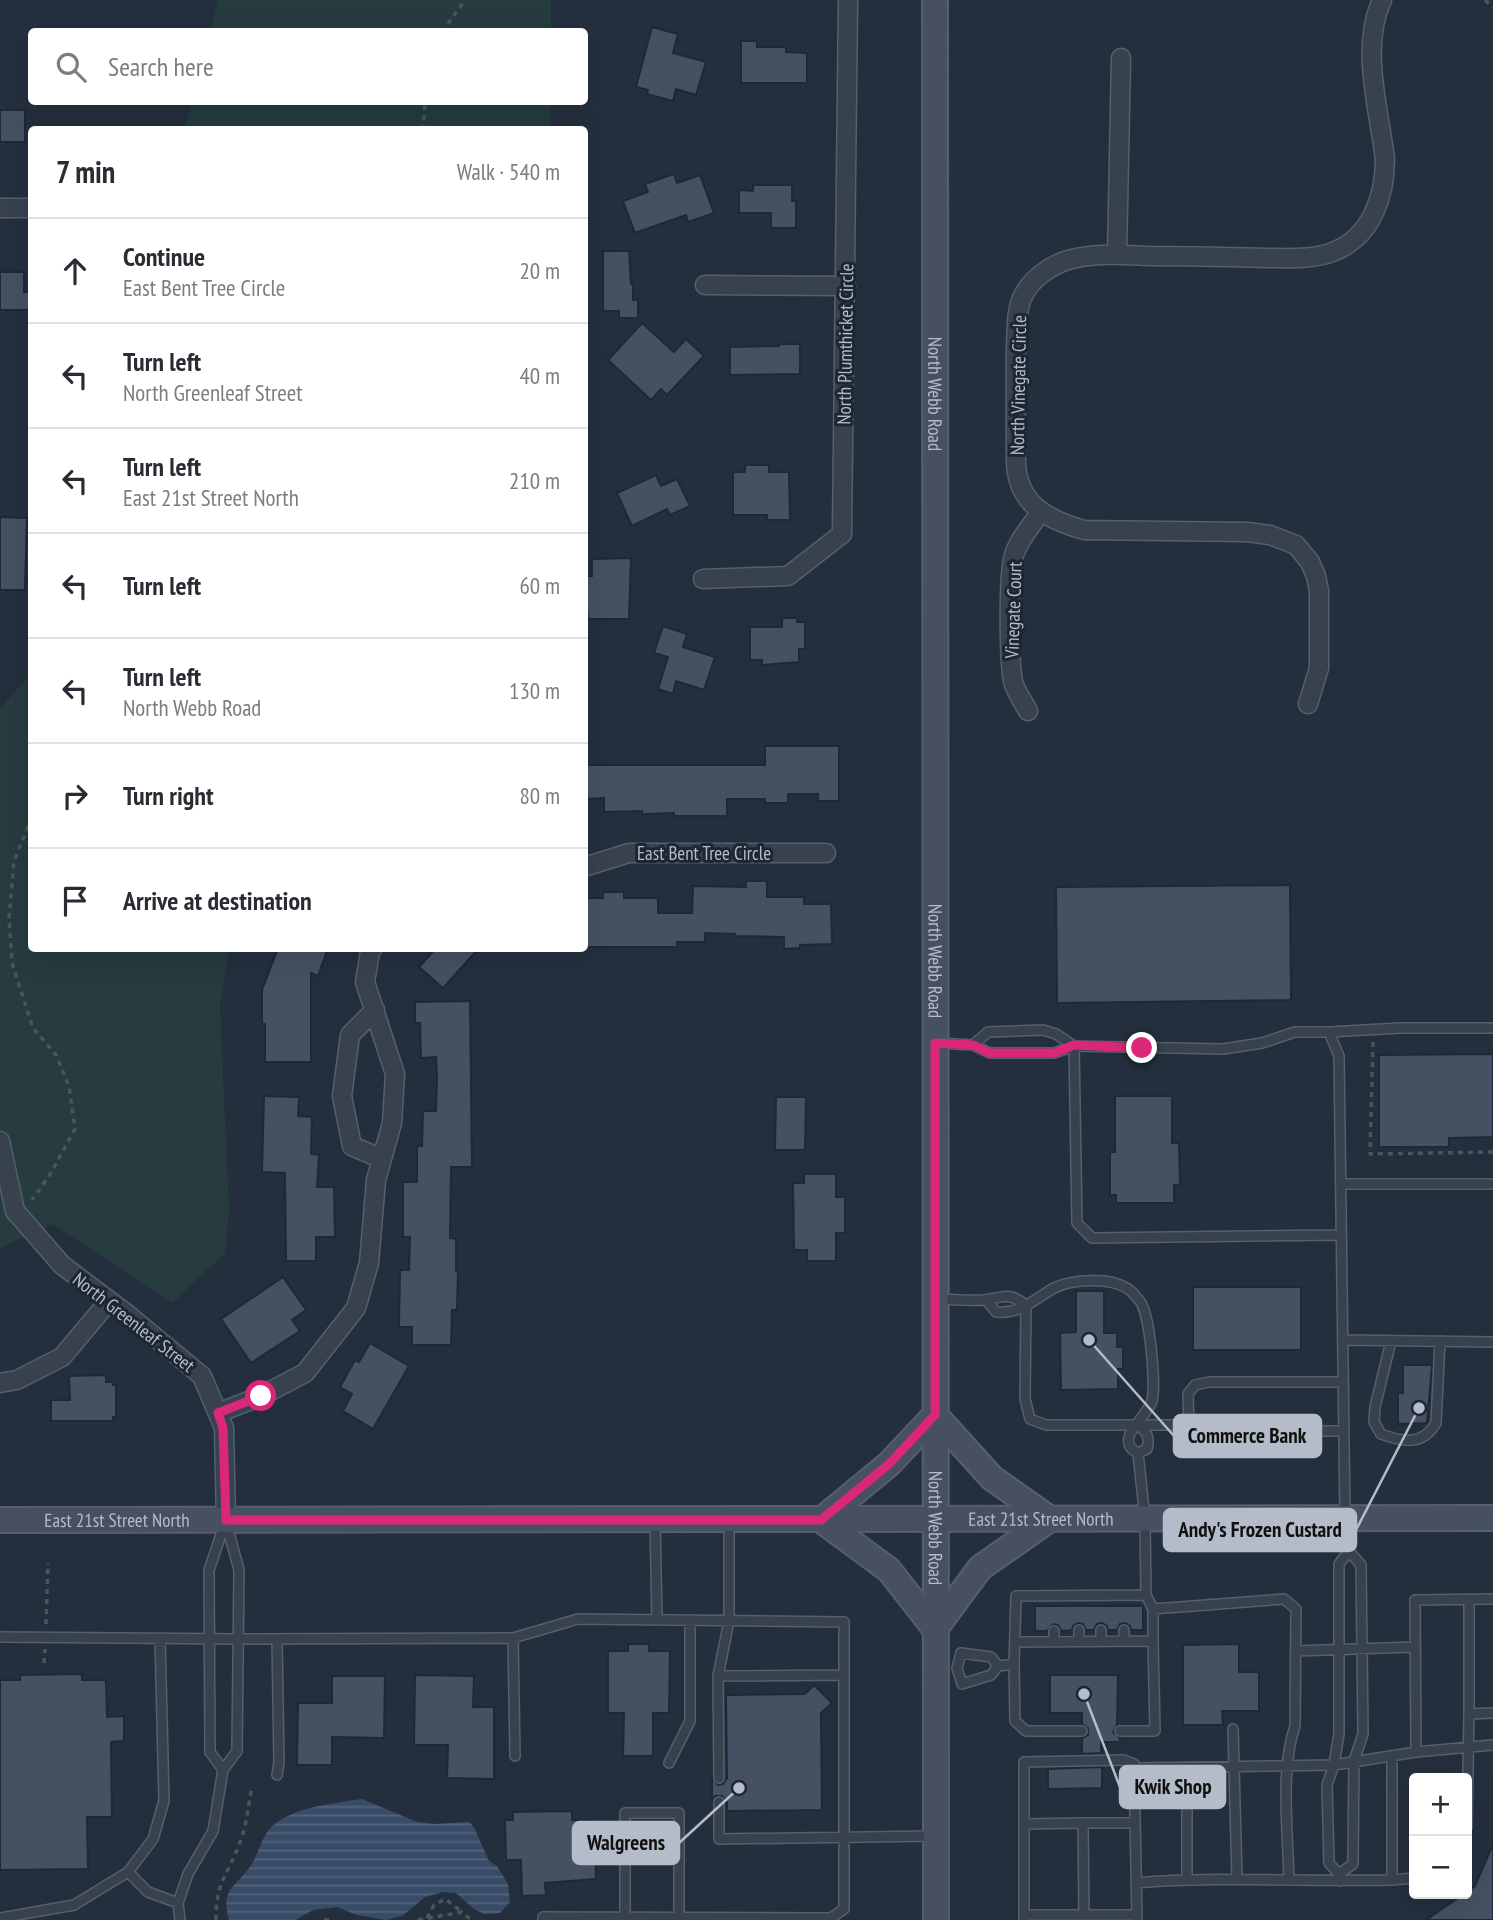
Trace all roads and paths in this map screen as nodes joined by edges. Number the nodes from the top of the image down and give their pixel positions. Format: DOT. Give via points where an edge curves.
graph roads {
  1 [pos="465,0"];
  2 [pos="848,0"];
  3 [pos="936,0"];
  4 [pos="1382,0"];
  5 [pos="1485,0"];
  6 [pos="1493,7"];
  7 [pos="445,28"];
  8 [pos="1121,58"];
  9 [pos="425,105"];
  10 [pos="423,126"];
  11 [pos="0,208"];
  12 [pos="28,208"];
  13 [pos="1117,255"];
  14 [pos="705,285"];
  15 [pos="846,286"];
  16 [pos="1040,513"];
  17 [pos="703,579"];
  18 [pos="1308,704"];
  19 [pos="1028,711"];
  20 [pos="28,827"];
  21 [pos="826,853"];
  22 [pos="588,866"];
  23 [pos="370,952"];
  24 [pos="375,1010"];
  25 [pos="1493,1028"];
  26 [pos="1329,1031"];
  27 [pos="1385,1042"];
  28 [pos="935,1043"];
  29 [pos="973,1045"];
  30 [pos="1074,1045"];
  31 [pos="0,1141"];
  32 [pos="1493,1152"];
  33 [pos="382,1159"];
  34 [pos="1493,1184"];
  35 [pos="1340,1185"];
  36 [pos="15,1211"];
  37 [pos="1341,1235"];
  38 [pos="935,1299"];
  39 [pos="986,1300"];
  40 [pos="109,1301"];
  41 [pos="1026,1304"];
  42 [pos="1343,1340"];
  43 [pos="1391,1341"];
  44 [pos="1440,1341"];
  45 [pos="1493,1342"];
  46 [pos="1343,1382"];
  47 [pos="0,1383"];
  48 [pos="218,1413"];
  49 [pos="935,1415"];
  50 [pos="1138,1424"];
  51 [pos="1189,1426"];
  52 [pos="1343,1431"];
  53 [pos="1138,1453"];
  54 [pos="1347,1518"];
  55 [pos="1493,1518"];
  56 [pos="1050,1519"];
  57 [pos="1145,1519"];
  58 [pos="0,1520"];
  59 [pos="226,1520"];
  60 [pos="655,1520"];
  61 [pos="729,1520"];
  62 [pos="821,1520"];
  63 [pos="935,1520"];
  64 [pos="1349,1551"];
  65 [pos="48,1563"];
  66 [pos="1054,1595"];
  67 [pos="1079,1595"];
  68 [pos="1100,1595"];
  69 [pos="1124,1595"];
  70 [pos="1146,1595"];
  71 [pos="1493,1599"];
  72 [pos="1469,1600"];
  73 [pos="1054,1606"];
  74 [pos="1079,1606"];
  75 [pos="1101,1606"];
  76 [pos="1124,1606"];
  77 [pos="1153,1609"];
  78 [pos="657,1620"];
  79 [pos="690,1620"];
  80 [pos="729,1621"];
  81 [pos="935,1629"];
  82 [pos="1079,1630"];
  83 [pos="1101,1630"];
  84 [pos="1124,1630"];
  85 [pos="1054,1631"];
  86 [pos="0,1637"];
  87 [pos="45,1637"];
  88 [pos="513,1637"];
  89 [pos="160,1638"];
  90 [pos="209,1639"];
  91 [pos="238,1639"];
  92 [pos="277,1639"];
  93 [pos="1054,1641"];
  94 [pos="1079,1641"];
  95 [pos="1101,1641"];
  96 [pos="1124,1641"];
  97 [pos="1153,1641"];
  98 [pos="1015,1642"];
  99 [pos="1415,1647"];
  100 [pos="1362,1649"];
  101 [pos="1339,1650"];
  102 [pos="1296,1651"];
  103 [pos="44,1663"];
  104 [pos="1014,1664"];
  105 [pos="998,1666"];
  106 [pos="946,1667"];
  107 [pos="844,1675"];
  108 [pos="718,1676"];
  109 [pos="1493,1713"];
  110 [pos="1469,1714"];
  111 [pos="1233,1729"];
  112 [pos="1082,1731"];
  113 [pos="1119,1731"];
  114 [pos="1493,1745"];
  115 [pos="1469,1746"];
  116 [pos="1416,1752"];
  117 [pos="515,1756"];
  118 [pos="1392,1756"];
  119 [pos="1354,1761"];
  120 [pos="669,1763"];
  121 [pos="1334,1765"];
  122 [pos="1287,1766"];
  123 [pos="1234,1767"];
  124 [pos="1134,1768"];
  125 [pos="1187,1768"];
  126 [pos="223,1770"];
  127 [pos="1469,1773"];
  128 [pos="277,1775"];
  129 [pos="719,1778"];
  130 [pos="252,1787"];
  131 [pos="719,1802"];
  132 [pos="1135,1823"];
  133 [pos="1024,1824"];
  134 [pos="1083,1824"];
  135 [pos="935,1836"];
  136 [pos="845,1838"];
  137 [pos="128,1872"];
  138 [pos="1339,1878"];
  139 [pos="1409,1878"];
  140 [pos="1187,1879"];
  141 [pos="1237,1880"];
  142 [pos="1289,1880"];
  143 [pos="1392,1880"];
  144 [pos="1136,1883"];
  145 [pos="178,1903"];
  146 [pos="462,1912"];
  147 [pos="1084,1915"];
  148 [pos="625,1917"];
  149 [pos="679,1917"];
  150 [pos="1024,1917"];
  151 [pos="1137,1917"];
  152 [pos="0,1918"];
  153 [pos="427,1918"];
  154 [pos="810,1919"];
  155 [pos="180,1920"];
  156 [pos="216,1920"];
  157 [pos="324,1920"];
  158 [pos="331,1920"];
  159 [pos="418,1920"];
  160 [pos="471,1920"];
  161 [pos="543,1920"];
  162 [pos="936,1920"];
  1 -- 7 [label="path"];
  2 -- 15 [label="street, North Plumthicket Circle"];
  3 -- 28 [label="main road, North Webb Road"];
  4 -- 13 [label="street, North Vinegate Circle" via="1373,24 1371,55 1385,174 1373,217 1362,230 1336,251 1305,257"];
  5 -- 6 [label="path"];
  8 -- 13 [label="street"];
  9 -- 10 [label="path"];
  11 -- 12 [label="street"];
  13 -- 16 [label="street, North Vinegate Circle" via="1067,260 1049,268 1029,285 1021,300 1015,386 1017,471 1022,490"];
  14 -- 15 [label="street"];
  15 -- 17 [label="street, North Plumthicket Circle" via="842,534 788,576"];
  16 -- 18 [label="street" via="1084,530 1247,532 1296,545 1310,562 1319,591 1319,668"];
  16 -- 19 [label="street, Vinegate Court" via="1020,541 1011,578 1013,684"];
  20 -- 36 [label="path" via="14,861 9,919 12,963 33,1028 56,1055 69,1086 75,1129 30,1203"];
  21 -- 22 [label="street, East Bent Tree Circle" via="629,853"];
  23 -- 24 [label="street" via="365,982"];
  24 -- 33 [label="street" via="395,1074 393,1123"];
  24 -- 33 [label="street" via="350,1035 342,1096 352,1146"];
  25 -- 26 [label="lane"];
  26 -- 30 [label="lane" via="1295,1032 1223,1049"];
  26 -- 35 [label="lane" via="1339,1056"];
  27 -- 32 [label="path" via="1372,1042 1370,1154"];
  28 -- 29 [label="lane"];
  28 -- 38 [label="main road, North Webb Road"];
  29 -- 30 [label="lane" via="990,1053 1054,1053"];
  29 -- 30 [label="lane" via="988,1032 1043,1030"];
  30 -- 37 [label="lane" via="1077,1223 1092,1238"];
  31 -- 36 [label="street, North Greenleaf Street"];
  33 -- 48 [label="street" via="369,1263 356,1308 305,1373"];
  34 -- 35 [label="lane"];
  35 -- 37 [label="lane"];
  36 -- 40 [label="street, North Greenleaf Street" via="62,1265"];
  37 -- 42 [label="lane"];
  38 -- 39 [label="lane"];
  38 -- 49 [label="main road, North Webb Road"];
  39 -- 41 [label="lane" via="1015,1296"];
  39 -- 41 [label="lane" via="996,1312 1010,1314"];
  40 -- 47 [label="street" via="62,1357 17,1380"];
  40 -- 48 [label="street, North Greenleaf Street" via="202,1376"];
  41 -- 50 [label="lane" via="1030,1419 1046,1424"];
  41 -- 50 [label="lane" via="1058,1286 1078,1282 1111,1282 1128,1289 1143,1304 1149,1328 1152,1401"];
  42 -- 43 [label="lane"];
  42 -- 46 [label="lane"];
  43 -- 44 [label="lane"];
  43 -- 44 [label="lane" via="1374,1422 1381,1434 1408,1441 1432,1432 1436,1423"];
  44 -- 45 [label="lane"];
  46 -- 51 [label="lane" via="1195,1385 1188,1394"];
  46 -- 52 [label="lane"];
  48 -- 59 [label="street, North Greenleaf Street" via="223,1428"];
  49 -- 56 [label="main road" via="992,1478"];
  49 -- 62 [label="main road" via="889,1464"];
  49 -- 63 [label="main road, North Webb Road"];
  50 -- 51 [label="lane"];
  50 -- 53 [label="lane" via="1128,1440"];
  50 -- 53 [label="lane" via="1147,1431 1149,1442 1147,1449"];
  51 -- 52 [label="lane" via="1202,1431"];
  52 -- 54 [label="lane"];
  53 -- 57 [label="lane"];
  54 -- 55 [label="main road, East 21st Street North"];
  54 -- 57 [label="main road, East 21st Street North"];
  54 -- 64 [label="lane"];
  56 -- 57 [label="main road, East 21st Street North"];
  56 -- 63 [label="main road, East 21st Street North"];
  56 -- 81 [label="main road" via="980,1568"];
  57 -- 70 [label="lane"];
  58 -- 59 [label="main road, East 21st Street North"];
  59 -- 60 [label="main road, East 21st Street North"];
  59 -- 90 [label="lane" via="209,1570"];
  59 -- 91 [label="lane" via="239,1570"];
  60 -- 61 [label="main road, East 21st Street North"];
  60 -- 78 [label="lane"];
  61 -- 62 [label="main road, East 21st Street North"];
  61 -- 80 [label="lane"];
  62 -- 63 [label="main road, East 21st Street North"];
  62 -- 81 [label="main road" via="889,1570"];
  63 -- 81 [label="main road, North Webb Road"];
  64 -- 100 [label="lane" via="1361,1565"];
  64 -- 101 [label="lane" via="1339,1564"];
  65 -- 87 [label="path"];
  66 -- 67 [label="lane"];
  66 -- 73 [label="lane"];
  66 -- 98 [label="lane" via="1016,1596"];
  67 -- 68 [label="lane"];
  67 -- 74 [label="lane"];
  68 -- 69 [label="lane"];
  68 -- 75 [label="lane"];
  69 -- 70 [label="lane"];
  69 -- 76 [label="lane"];
  70 -- 77 [label="lane"];
  71 -- 72 [label="lane"];
  72 -- 99 [label="lane" via="1415,1600"];
  72 -- 110 [label="lane"];
  77 -- 97 [label="lane"];
  77 -- 102 [label="lane" via="1284,1599 1296,1609"];
  78 -- 79 [label="lane"];
  78 -- 88 [label="lane" via="578,1619"];
  79 -- 80 [label="lane"];
  79 -- 120 [label="lane" via="690,1721"];
  80 -- 107 [label="lane" via="844,1622"];
  80 -- 108 [label="lane"];
  81 -- 106 [label="main road, North Webb Road"];
  82 -- 94 [label="lane"];
  83 -- 95 [label="lane"];
  84 -- 96 [label="lane"];
  85 -- 93 [label="lane"];
  86 -- 87 [label="lane"];
  87 -- 89 [label="lane"];
  87 -- 103 [label="path"];
  88 -- 92 [label="lane"];
  88 -- 117 [label="lane"];
  89 -- 90 [label="lane"];
  89 -- 137 [label="lane" via="164,1801 153,1839"];
  90 -- 91 [label="lane"];
  90 -- 126 [label="lane" via="210,1752"];
  91 -- 92 [label="lane"];
  91 -- 126 [label="lane" via="237,1751"];
  92 -- 128 [label="lane"];
  93 -- 94 [label="lane"];
  93 -- 98 [label="lane"];
  94 -- 95 [label="lane"];
  95 -- 96 [label="lane"];
  96 -- 97 [label="lane"];
  97 -- 113 [label="lane" via="1155,1731"];
  98 -- 104 [label="lane"];
  99 -- 100 [label="lane"];
  99 -- 116 [label="lane"];
  100 -- 101 [label="lane"];
  100 -- 119 [label="lane" via="1363,1734"];
  101 -- 102 [label="lane"];
  101 -- 121 [label="lane" via="1339,1734"];
  102 -- 122 [label="lane" via="1295,1726"];
  104 -- 105 [label="lane"];
  104 -- 112 [label="lane" via="1015,1721 1026,1731"];
  105 -- 106 [label="lane" via="991,1657 961,1653"];
  105 -- 106 [label="lane" via="991,1675 962,1684"];
  106 -- 135 [label="main road, North Webb Road"];
  107 -- 108 [label="lane"];
  107 -- 136 [label="lane"];
  108 -- 129 [label="lane"];
  109 -- 110 [label="lane"];
  110 -- 115 [label="lane"];
  111 -- 123 [label="lane"];
  114 -- 115 [label="lane"];
  115 -- 116 [label="lane"];
  115 -- 127 [label="lane"];
  116 -- 118 [label="lane"];
  118 -- 119 [label="lane"];
  118 -- 143 [label="lane"];
  119 -- 121 [label="lane"];
  119 -- 138 [label="lane" via="1353,1864"];
  121 -- 122 [label="lane"];
  121 -- 138 [label="lane" via="1328,1785 1329,1863"];
  122 -- 123 [label="lane"];
  122 -- 142 [label="lane"];
  123 -- 125 [label="lane"];
  123 -- 141 [label="lane"];
  124 -- 125 [label="lane"];
  124 -- 132 [label="lane"];
  124 -- 133 [label="lane" via="1124,1760 1024,1762"];
  125 -- 140 [label="lane"];
  126 -- 145 [label="lane" via="213,1831 188,1874"];
  130 -- 156 [label="path" via="241,1842 215,1900"];
  131 -- 136 [label="lane" via="719,1839"];
  132 -- 134 [label="lane"];
  132 -- 144 [label="lane"];
  133 -- 134 [label="lane"];
  133 -- 150 [label="lane"];
  134 -- 147 [label="lane"];
  135 -- 136 [label="lane"];
  135 -- 162 [label="main road, North Webb Road"];
  136 -- 154 [label="lane" via="844,1909 831,1918"];
  137 -- 145 [label="lane" via="148,1892"];
  137 -- 152 [label="lane" via="74,1905"];
  138 -- 142 [label="lane"];
  138 -- 143 [label="lane"];
  139 -- 143 [label="lane"];
  140 -- 141 [label="lane"];
  140 -- 144 [label="lane"];
  141 -- 142 [label="lane"];
  144 -- 151 [label="lane"];
  145 -- 155 [label="lane"];
  146 -- 153 [label="path"];
  146 -- 153 [label="path" via="445,1899 434,1905"];
  146 -- 160 [label="path"];
  147 -- 150 [label="lane"];
  147 -- 151 [label="lane"];
  148 -- 149 [label="lane"];
  148 -- 149 [label="lane" via="625,1813 679,1813"];
  148 -- 161 [label="lane"];
  149 -- 154 [label="lane"];
  153 -- 159 [label="path"];
  157 -- 158 [label="path"];
}
